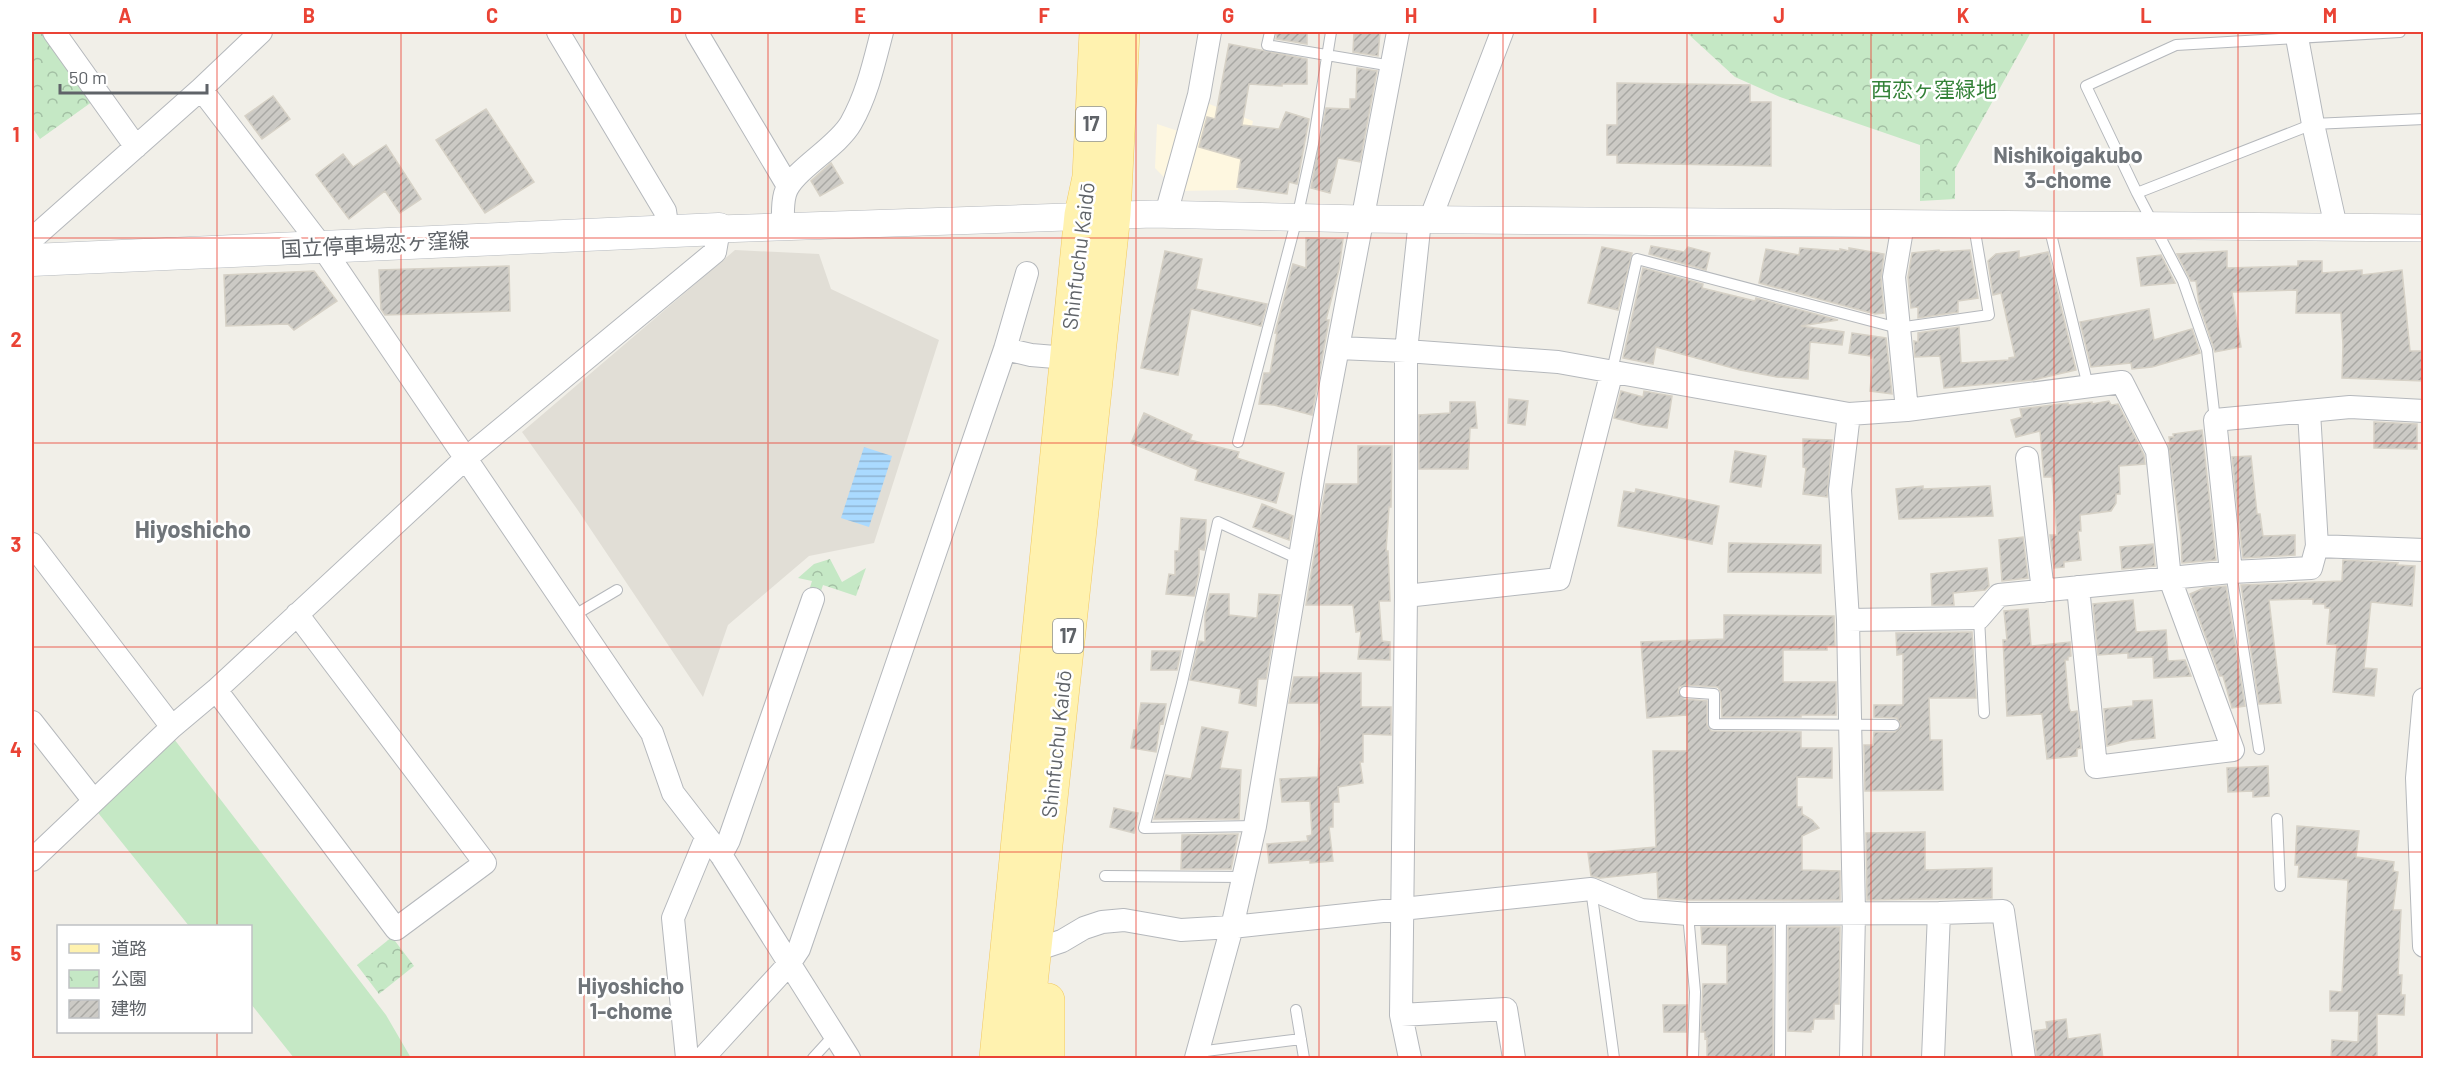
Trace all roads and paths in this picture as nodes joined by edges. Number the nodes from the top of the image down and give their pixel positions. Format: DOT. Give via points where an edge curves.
graph roads {
  1 [pos="54,32"];
  2 [pos="261,32"];
  3 [pos="558,32"];
  4 [pos="882,32"];
  5 [pos="1105,32"];
  6 [pos="1143,32"];
  7 [pos="1209,32"];
  8 [pos="1270,32"];
  9 [pos="1331,32"];
  10 [pos="1398,32"];
  11 [pos="1502,32"];
  12 [pos="2400,32"];
  13 [pos="697,33"];
  14 [pos="2297,35"];
  15 [pos="1327,55"];
  16 [pos="1392,66"];
  17 [pos="201,89"];
  18 [pos="2424,119"];
  19 [pos="1119,121"];
  20 [pos="2313,124"];
  21 [pos="136,147"];
  22 [pos="788,186"];
  23 [pos="2137,193"];
  24 [pos="1114,214"];
  25 [pos="1166,214"];
  26 [pos="1081,215"];
  27 [pos="1297,218"];
  28 [pos="1361,219"];
  29 [pos="1425,220"];
  30 [pos="1903,224"];
  31 [pos="1974,224"];
  32 [pos="2049,225"];
  33 [pos="783,226"];
  34 [pos="2155,226"];
  35 [pos="2336,227"];
  36 [pos="2424,228"];
  37 [pos="718,229"];
  38 [pos="668,231"];
  39 [pos="32,239"];
  40 [pos="323,248"];
  41 [pos="32,260"];
  42 [pos="1027,273"];
  43 [pos="1898,328"];
  44 [pos="1338,348"];
  45 [pos="1005,349"];
  46 [pos="1406,351"];
  47 [pos="1067,358"];
  48 [pos="1612,371"];
  49 [pos="2088,386"];
  50 [pos="1907,410"];
  51 [pos="2424,411"];
  52 [pos="2309,412"];
  53 [pos="1849,414"];
  54 [pos="2215,420"];
  55 [pos="1238,442"];
  56 [pos="2027,458"];
  57 [pos="465,459"];
  58 [pos="32,544"];
  59 [pos="2317,546"];
  60 [pos="2424,550"];
  61 [pos="1301,560"];
  62 [pos="2231,572"];
  63 [pos="2170,579"];
  64 [pos="2078,587"];
  65 [pos="617,590"];
  66 [pos="2043,591"];
  67 [pos="1406,596"];
  68 [pos="813,599"];
  69 [pos="297,614"];
  70 [pos="573,616"];
  71 [pos="1979,618"];
  72 [pos="1848,620"];
  73 [pos="1037,660"];
  74 [pos="216,690"];
  75 [pos="1685,692"];
  76 [pos="2424,699"];
  77 [pos="1984,713"];
  78 [pos="32,722"];
  79 [pos="1894,725"];
  80 [pos="1850,726"];
  81 [pos="172,727"];
  82 [pos="2259,749"];
  83 [pos="94,801"];
  84 [pos="2277,819"];
  85 [pos="1255,826"];
  86 [pos="706,838"];
  87 [pos="721,855"];
  88 [pos="32,860"];
  89 [pos="1105,876"];
  90 [pos="1243,877"];
  91 [pos="2280,886"];
  92 [pos="1591,889"];
  93 [pos="2422,898"];
  94 [pos="1401,909"];
  95 [pos="1854,913"];
  96 [pos="1939,913"];
  97 [pos="1688,914"];
  98 [pos="1781,914"];
  99 [pos="1232,927"];
  100 [pos="2424,946"];
  101 [pos="1035,950"];
  102 [pos="789,964"];
  103 [pos="1296,1010"];
  104 [pos="1401,1015"];
  105 [pos="834,1035"];
  106 [pos="1301,1039"];
  107 [pos="1196,1055"];
  108 [pos="687,1059"];
  109 [pos="703,1059"];
  110 [pos="813,1059"];
  111 [pos="849,1059"];
  112 [pos="996,1059"];
  113 [pos="1023,1059"];
  114 [pos="1048,1059"];
  115 [pos="1304,1059"];
  116 [pos="1410,1059"];
  117 [pos="1514,1059"];
  118 [pos="1614,1059"];
  119 [pos="1693,1059"];
  120 [pos="1780,1059"];
  121 [pos="1851,1059"];
  122 [pos="1933,1059"];
  123 [pos="2024,1059"];
  1 -- 21 [label="street"];
  2 -- 17 [label="street"];
  3 -- 38 [label="street" via="665,211"];
  4 -- 22 [label="street" via="867,88 850,124"];
  5 -- 19 [label="main road, Shinfuchu Kaidō / 17"];
  5 -- 26 [label="main road, Shinfuchu Kaidō / 17"];
  6 -- 19 [label="main road" via="1138,102"];
  7 -- 25 [label="street" via="1199,95"];
  8 -- 15 [label="lane" via="1267,45"];
  9 -- 15 [label="lane"];
  10 -- 16 [label="street"];
  11 -- 29 [label="street"];
  12 -- 14 [label="lane"];
  13 -- 22 [label="street"];
  14 -- 20 [label="street"];
  14 -- 23 [label="lane" via="2176,45 2086,86"];
  15 -- 16 [label="lane"];
  15 -- 27 [label="lane"];
  16 -- 28 [label="street"];
  17 -- 21 [label="street"];
  17 -- 40 [label="street"];
  18 -- 20 [label="lane"];
  19 -- 24 [label="main road, Shinfuchu Kaidō / 17"];
  20 -- 23 [label="lane"];
  20 -- 35 [label="street"];
  21 -- 39 [label="street"];
  22 -- 33 [label="street"];
  23 -- 34 [label="lane"];
  24 -- 25 [label="street"];
  24 -- 26 [label="street"];
  24 -- 73 [label="main road, Shinfuchu Kaidō / 17" via="1098,238 1070,511"];
  24 -- 101 [label="main road, Shinfuchu Kaidō / 17"];
  25 -- 27 [label="street"];
  26 -- 33 [label="street"];
  26 -- 47 [label="main road, Shinfuchu Kaidō / 17"];
  27 -- 28 [label="street"];
  27 -- 55 [label="lane"];
  28 -- 29 [label="street"];
  28 -- 44 [label="street"];
  29 -- 30 [label="street"];
  29 -- 46 [label="street"];
  30 -- 31 [label="street"];
  30 -- 43 [label="street" via="1894,277"];
  31 -- 32 [label="street"];
  31 -- 43 [label="lane" via="1989,315"];
  32 -- 34 [label="street"];
  32 -- 49 [label="lane"];
  33 -- 37 [label="street"];
  34 -- 35 [label="street"];
  34 -- 54 [label="lane" via="2184,281 2207,350"];
  35 -- 36 [label="street"];
  37 -- 38 [label="main road, 国立停車場恋ヶ窪線"];
  37 -- 57 [label="street" via="715,252"];
  38 -- 40 [label="main road, 国立停車場恋ヶ窪線"];
  40 -- 41 [label="main road, 国立停車場恋ヶ窪線"];
  40 -- 57 [label="street"];
  42 -- 45 [label="street"];
  43 -- 48 [label="lane" via="1637,259"];
  43 -- 50 [label="street"];
  44 -- 46 [label="street"];
  44 -- 61 [label="street"];
  45 -- 47 [label="street" via="1031,356"];
  45 -- 102 [label="street" via="799,949"];
  46 -- 48 [label="street" via="1558,362"];
  46 -- 67 [label="street"];
  47 -- 73 [label="main road, Shinfuchu Kaidō / 17"];
  48 -- 53 [label="street"];
  48 -- 67 [label="street" via="1560,579"];
  49 -- 50 [label="street"];
  49 -- 63 [label="street" via="2122,381 2157,451"];
  50 -- 53 [label="street"];
  51 -- 52 [label="street" via="2350,406"];
  52 -- 54 [label="street"];
  52 -- 59 [label="street"];
  53 -- 72 [label="street" via="1840,490"];
  54 -- 62 [label="street"];
  56 -- 66 [label="street"];
  57 -- 69 [label="street"];
  57 -- 70 [label="street"];
  58 -- 81 [label="street"];
  59 -- 60 [label="street"];
  59 -- 62 [label="street" via="2311,568"];
  61 -- 85 [label="street"];
  61 -- 85 [label="lane" via="1218,522 1144,828"];
  62 -- 63 [label="street"];
  62 -- 82 [label="lane"];
  63 -- 64 [label="street"];
  63 -- 64 [label="street" via="2233,750 2096,767"];
  64 -- 66 [label="street"];
  65 -- 70 [label="lane"];
  66 -- 71 [label="street" via="1999,595"];
  67 -- 94 [label="street"];
  68 -- 87 [label="street"];
  69 -- 74 [label="street"];
  69 -- 74 [label="street" via="485,863 396,929"];
  70 -- 86 [label="street" via="652,733 673,793"];
  71 -- 72 [label="street"];
  71 -- 77 [label="lane"];
  72 -- 80 [label="street"];
  73 -- 112 [label="main road, Shinfuchu Kaidō / 17"];
  74 -- 81 [label="street"];
  75 -- 80 [label="lane" via="1714,694 1714,724"];
  76 -- 93 [label="street" via="2417,778"];
  78 -- 83 [label="street"];
  79 -- 80 [label="lane"];
  80 -- 95 [label="street"];
  81 -- 83 [label="street"];
  83 -- 88 [label="street"];
  84 -- 91 [label="lane"];
  85 -- 90 [label="street"];
  86 -- 87 [label="street"];
  86 -- 108 [label="street" via="673,918"];
  87 -- 102 [label="street"];
  89 -- 90 [label="lane"];
  90 -- 99 [label="street"];
  92 -- 94 [label="street"];
  92 -- 97 [label="street" via="1641,910"];
  92 -- 118 [label="lane"];
  93 -- 100 [label="street"];
  94 -- 99 [label="street"];
  94 -- 104 [label="street"];
  95 -- 96 [label="street"];
  95 -- 98 [label="street"];
  95 -- 121 [label="street"];
  96 -- 122 [label="street"];
  96 -- 123 [label="street" via="2003,911"];
  97 -- 98 [label="street"];
  97 -- 119 [label="lane" via="1695,992"];
  98 -- 120 [label="lane"];
  99 -- 101 [label="street" via="1181,930 1124,920 1102,922"];
  99 -- 107 [label="street"];
  101 -- 113 [label="main road, Shinfuchu Kaidō / 17"];
  101 -- 114 [label="main road" via="1048,975"];
  102 -- 105 [label="street"];
  102 -- 109 [label="street"];
  103 -- 106 [label="lane"];
  104 -- 116 [label="street"];
  104 -- 117 [label="street" via="1506,1009"];
  105 -- 110 [label="lane"];
  105 -- 111 [label="street"];
  106 -- 107 [label="lane"];
  106 -- 115 [label="lane"];
}
